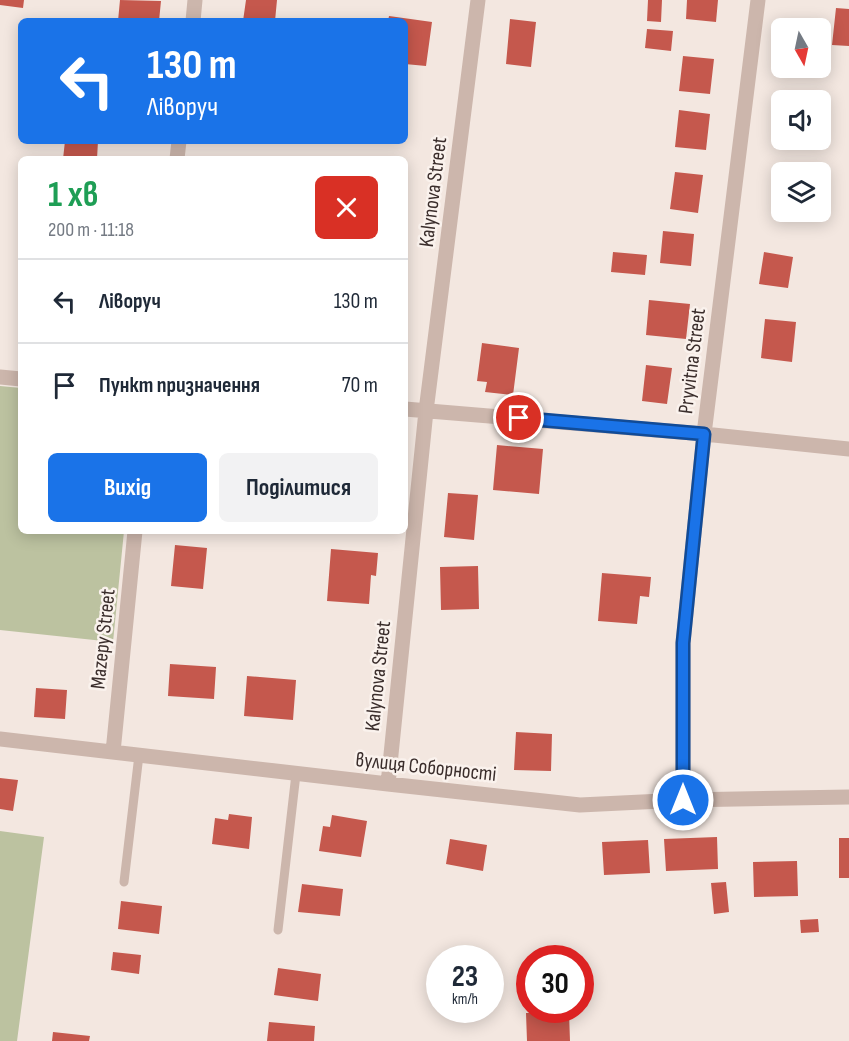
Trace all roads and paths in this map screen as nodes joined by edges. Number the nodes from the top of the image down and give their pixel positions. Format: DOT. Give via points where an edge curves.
graph roads {
  1 [pos="195,0"];
  2 [pos="478,0"];
  3 [pos="758,0"];
  4 [pos="193,18"];
  5 [pos="0,377"];
  6 [pos="18,379"];
  7 [pos="408,409"];
  8 [pos="426,411"];
  9 [pos="704,434"];
  10 [pos="849,449"];
  11 [pos="135,534"];
  12 [pos="0,739"];
  13 [pos="113,752"];
  14 [pos="139,755"];
  15 [pos="296,774"];
  16 [pos="388,784"];
  17 [pos="849,797"];
  18 [pos="683,800"];
  19 [pos="124,882"];
  20 [pos="278,930"];
  1 -- 4 [label="street"];
  2 -- 8 [label="street, Kalynova Street"];
  3 -- 9 [label="street, Pryvitna Street"];
  5 -- 6 [label="street"];
  7 -- 8 [label="street"];
  8 -- 9 [label="street"];
  8 -- 16 [label="street, Kalynova Street"];
  9 -- 10 [label="street"];
  9 -- 18 [label="street, Pryvitna Street" via="683,643"];
  11 -- 13 [label="street, Mazepy Street"];
  12 -- 13 [label="street, вулиця Соборності"];
  13 -- 14 [label="street, вулиця Соборності"];
  14 -- 15 [label="street, вулиця Соборності"];
  14 -- 19 [label="lane"];
  15 -- 16 [label="street, вулиця Соборності"];
  15 -- 20 [label="lane"];
  16 -- 18 [label="street, вулиця Соборності" via="580,805"];
  17 -- 18 [label="street, вулиця Соборності"];
}
